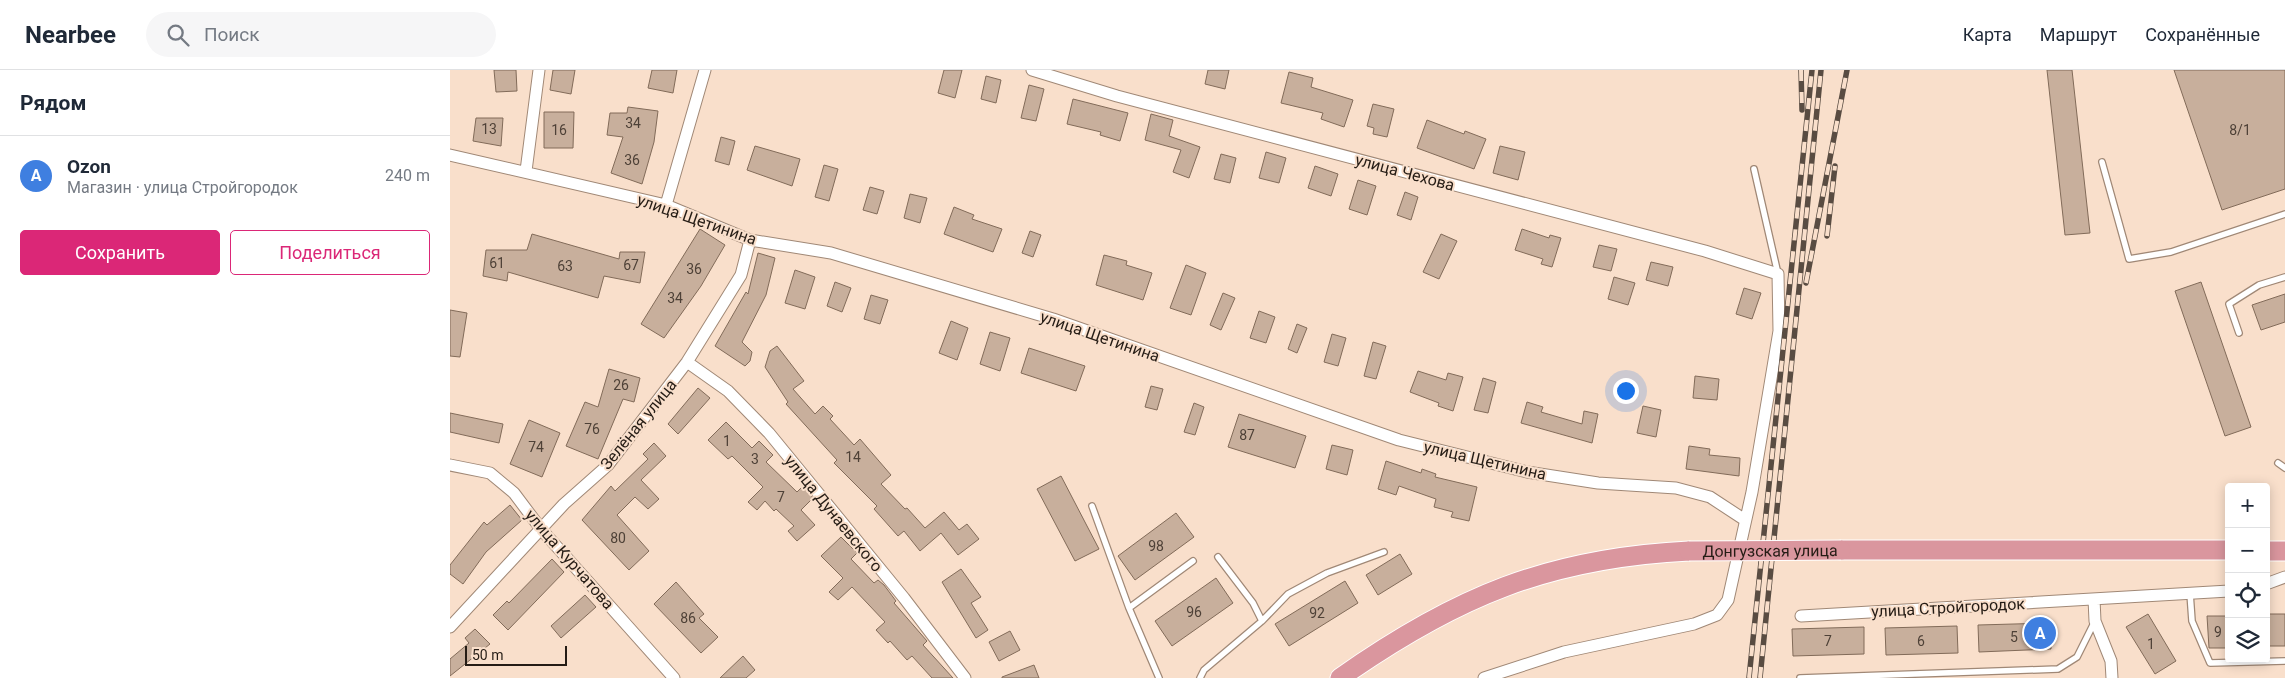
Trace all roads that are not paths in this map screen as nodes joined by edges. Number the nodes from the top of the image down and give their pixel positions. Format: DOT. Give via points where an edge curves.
graph roads {
  1 [pos="539,70"];
  2 [pos="705,70"];
  3 [pos="1032,70"];
  4 [pos="450,155"];
  5 [pos="2102,162"];
  6 [pos="1754,169"];
  7 [pos="526,172"];
  8 [pos="666,205"];
  9 [pos="2285,214"];
  10 [pos="750,240"];
  11 [pos="1778,274"];
  12 [pos="2285,277"];
  13 [pos="2239,333"];
  14 [pos="687,362"];
  15 [pos="2278,463"];
  16 [pos="450,465"];
  17 [pos="2285,468"];
  18 [pos="1092,506"];
  19 [pos="1745,520"];
  20 [pos="541,529"];
  21 [pos="2225,550"];
  22 [pos="2270,551"];
  23 [pos="2285,551"];
  24 [pos="1384,552"];
  25 [pos="1218,558"];
  26 [pos="1193,561"];
  27 [pos="2285,577"];
  28 [pos="2270,583"];
  29 [pos="2225,591"];
  30 [pos="2190,593"];
  31 [pos="2094,599"];
  32 [pos="1129,608"];
  33 [pos="1801,616"];
  34 [pos="1262,621"];
  35 [pos="2095,621"];
  36 [pos="450,627"];
  37 [pos="2285,661"];
  38 [pos="1944,676"];
  39 [pos="674,678"];
  40 [pos="965,678"];
  41 [pos="1159,678"];
  42 [pos="1200,678"];
  43 [pos="1340,678"];
  44 [pos="1484,678"];
  45 [pos="1800,678"];
  46 [pos="2112,678"];
  1 -- 7 [label="street"];
  2 -- 8 [label="street"];
  3 -- 11 [label="street, улица Чехова" via="1116,96 1705,251"];
  4 -- 7 [label="street, улица Щетинина"];
  5 -- 9 [label="lane" via="2129,259 2172,252"];
  6 -- 11 [label="lane"];
  7 -- 8 [label="street, улица Щетинина"];
  8 -- 10 [label="street, улица Щетинина"];
  10 -- 14 [label="street, Зелёная улица" via="741,275"];
  10 -- 19 [label="street, улица Щетинина" via="831,253 1052,319 1399,440 1527,472 1598,483 1676,488 1710,497"];
  11 -- 19 [label="street" via="1779,331"];
  12 -- 13 [label="lane" via="2259,285 2229,304"];
  14 -- 20 [label="street, Зелёная улица" via="608,465"];
  14 -- 40 [label="street, улица Дунаевского" via="728,392 769,433"];
  15 -- 17 [label="lane"];
  16 -- 20 [label="street, улица Курчатова" via="490,473 514,493"];
  18 -- 32 [label="lane"];
  19 -- 44 [label="street" via="1728,600 1717,615 1694,624 1564,652"];
  20 -- 36 [label="street, Зелёная улица"];
  20 -- 39 [label="street, улица Курчатова"];
  21 -- 43 [label="highway, Донгузская улица, bridge" via="1638,553 1532,576 1485,594 1430,620"];
  22 -- 23 [label="highway"];
  24 -- 34 [label="lane" via="1327,573 1288,594"];
  25 -- 34 [label="lane" via="1253,603"];
  26 -- 32 [label="lane"];
  27 -- 28 [label="street"];
  29 -- 30 [label="street, улица Стройгородок"];
  30 -- 31 [label="street, улица Стройгородок"];
  30 -- 37 [label="lane" via="2192,620 2210,663"];
  31 -- 33 [label="street, улица Стройгородок"];
  31 -- 35 [label="street"];
  32 -- 41 [label="lane"];
  34 -- 42 [label="lane" via="1204,670"];
  35 -- 38 [label="lane" via="2077,657 2058,669"];
  35 -- 46 [label="street" via="2110,661"];
  38 -- 45 [label="lane"];
}
